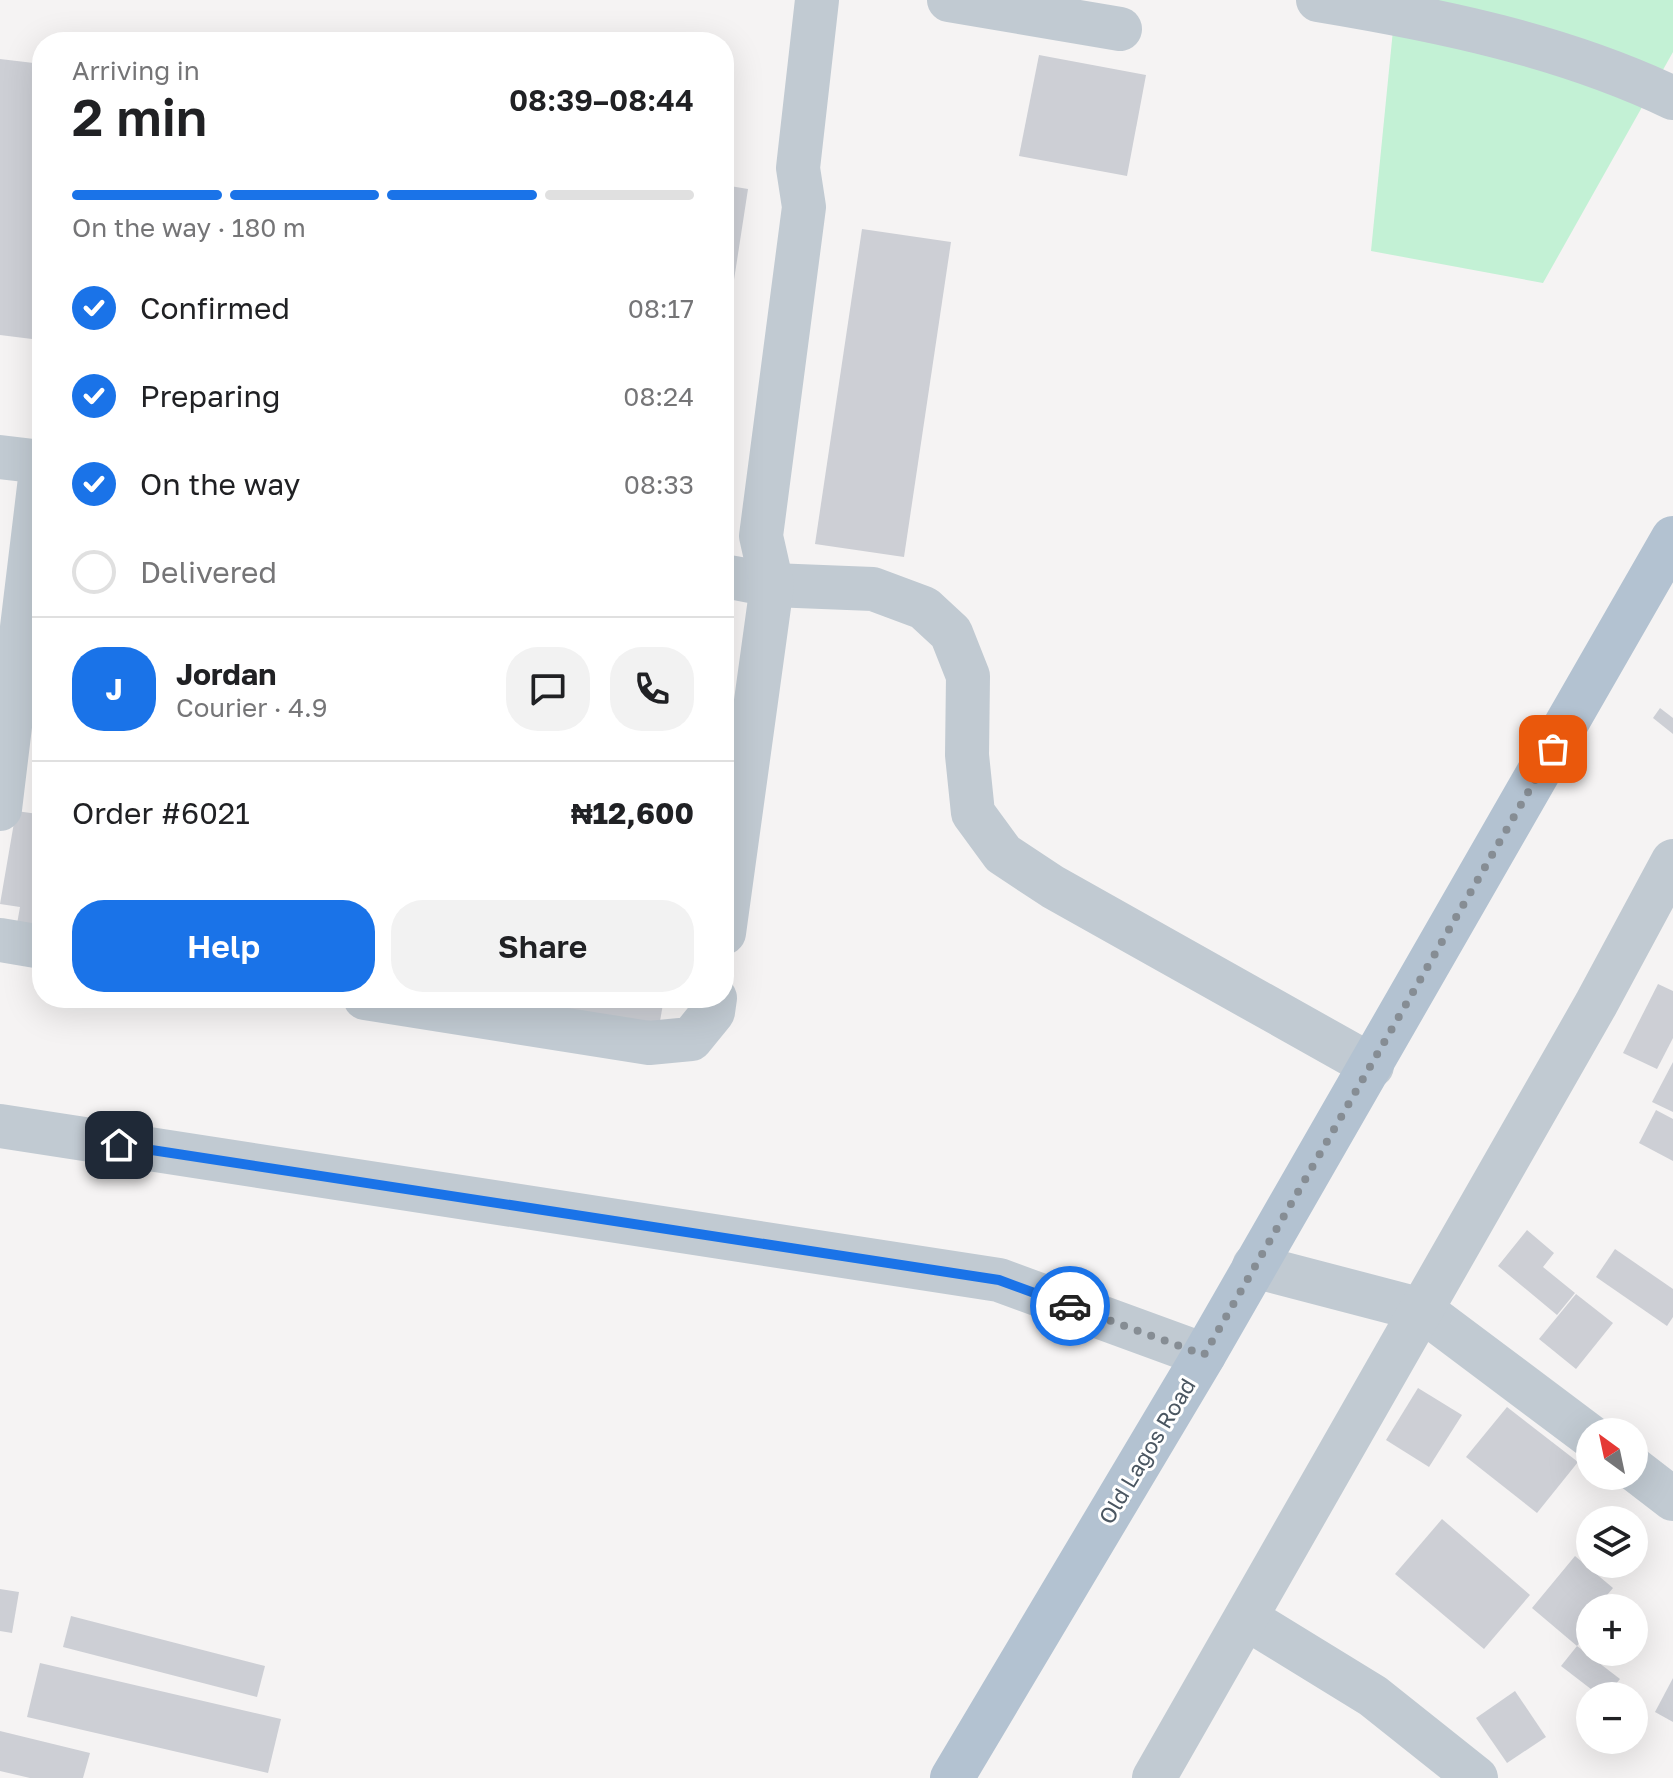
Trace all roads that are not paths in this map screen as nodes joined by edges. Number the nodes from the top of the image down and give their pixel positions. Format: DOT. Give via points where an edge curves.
graph roads {
  1 [pos="817,0"];
  2 [pos="949,0"];
  3 [pos="1318,0"];
  4 [pos="1120,29"];
  5 [pos="1673,98"];
  6 [pos="0,457"];
  7 [pos="32,461"];
  8 [pos="1673,538"];
  9 [pos="32,545"];
  10 [pos="734,578"];
  11 [pos="772,585"];
  12 [pos="0,809"];
  13 [pos="734,860"];
  14 [pos="1673,861"];
  15 [pos="0,940"];
  16 [pos="32,945"];
  17 [pos="428,1008"];
  18 [pos="714,1008"];
  19 [pos="1372,1066"];
  20 [pos="0,1126"];
  21 [pos="1254,1266"];
  22 [pos="1422,1310"];
  23 [pos="1204,1355"];
  24 [pos="1576,1426"];
  25 [pos="1648,1480"];
  26 [pos="1673,1499"];
  27 [pos="1246,1618"];
  28 [pos="952,1778"];
  29 [pos="1154,1778"];
  30 [pos="1476,1778"];
  1 -- 11 [label="street" via="798,168 804,207 761,536"];
  2 -- 4 [label="street"];
  3 -- 5 [label="street" via="1478,30"];
  6 -- 7 [label="street"];
  8 -- 19 [label="main road, Old Lagos Road"];
  9 -- 12 [label="street"];
  10 -- 11 [label="street"];
  11 -- 13 [label="street"];
  11 -- 19 [label="street" via="873,589 924,608 951,633 968,676 973,813 1003,854"];
  14 -- 22 [label="street"];
  15 -- 16 [label="street"];
  17 -- 18 [label="street" via="649,1043 691,1039"];
  19 -- 21 [label="main road, Old Lagos Road"];
  20 -- 23 [label="street" via="999,1280"];
  21 -- 22 [label="street"];
  21 -- 23 [label="main road, Old Lagos Road"];
  22 -- 24 [label="street"];
  22 -- 27 [label="street"];
  23 -- 28 [label="main road, Old Lagos Road"];
  25 -- 26 [label="street"];
  27 -- 29 [label="street"];
  27 -- 30 [label="street" via="1373,1696"];
}
